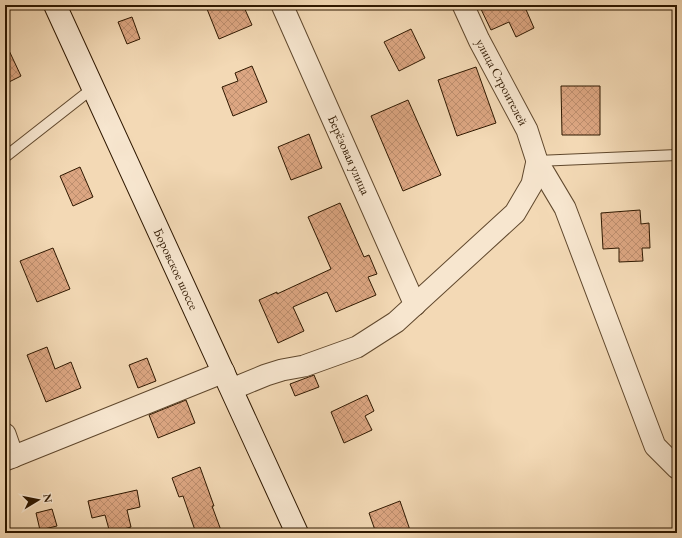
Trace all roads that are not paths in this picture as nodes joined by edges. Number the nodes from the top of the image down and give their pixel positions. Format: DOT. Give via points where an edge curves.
graph roads {
  1 [pos="55,5"];
  2 [pos="282,5"];
  3 [pos="463,5"];
  4 [pos="93,88"];
  5 [pos="677,155"];
  6 [pos="5,157"];
  7 [pos="537,161"];
  8 [pos="415,305"];
  9 [pos="228,381"];
  10 [pos="5,434"];
  11 [pos="9,459"];
  12 [pos="674,462"];
  13 [pos="297,533"];
  1 -- 4 [label="main road, Боровское шоссе"];
  2 -- 8 [label="street, Берёзовая улица"];
  3 -- 7 [label="street, улица Строителей" via="478,40 527,130"];
  4 -- 6 [label="lane"];
  4 -- 9 [label="main road, Боровское шоссе"];
  5 -- 7 [label="lane"];
  7 -- 8 [label="street" via="532,184 515,213"];
  7 -- 12 [label="street, улица Строителей" via="566,208 655,446"];
  8 -- 9 [label="street" via="396,322 357,347 304,366"];
  9 -- 11 [label="street"];
  9 -- 13 [label="main road, Боровское шоссе"];
  10 -- 11 [label="street"];
}
